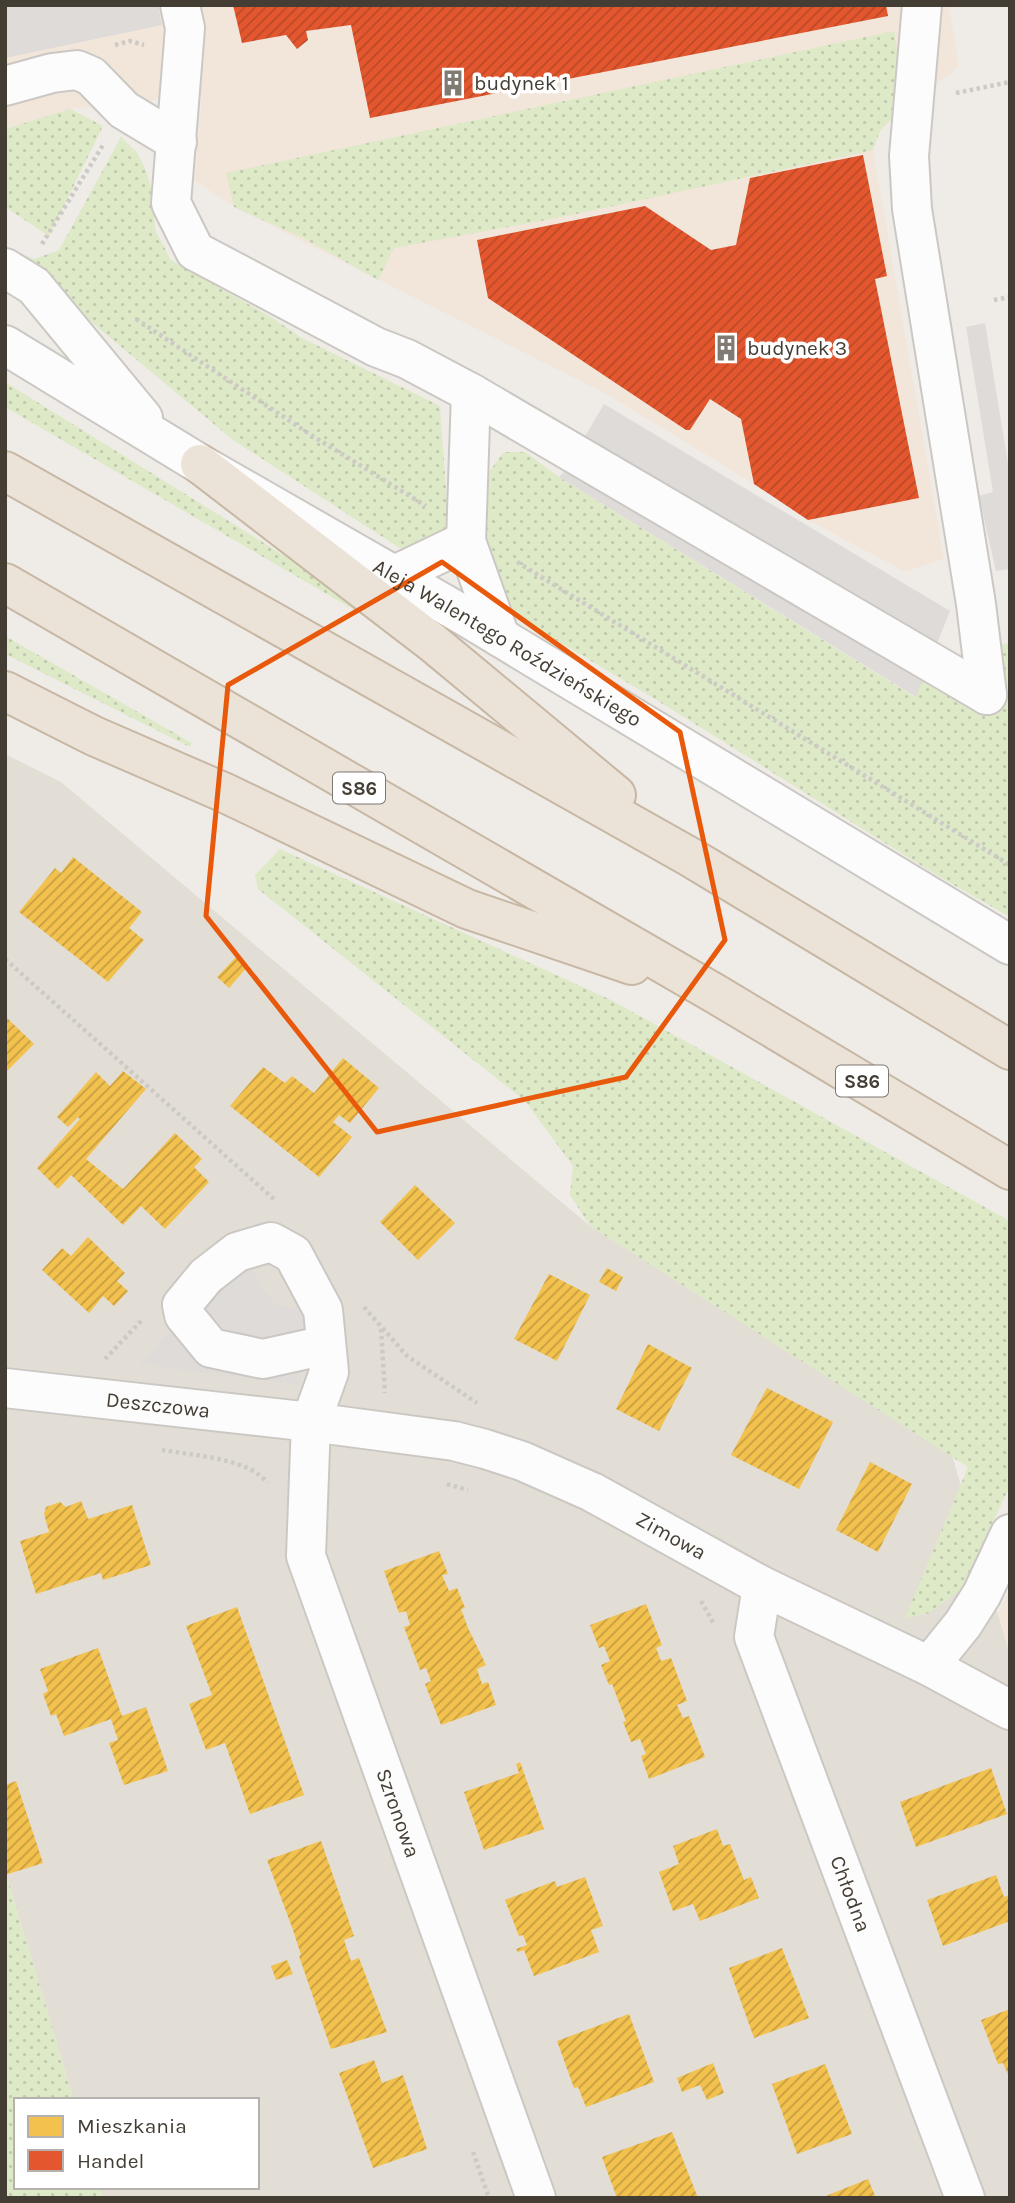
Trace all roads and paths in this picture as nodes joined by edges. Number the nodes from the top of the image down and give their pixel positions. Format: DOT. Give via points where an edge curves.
graph roads {
  1 [pos="180,5"];
  2 [pos="922,5"];
  3 [pos="1010,82"];
  4 [pos="5,86"];
  5 [pos="948,95"];
  6 [pos="177,142"];
  7 [pos="104,144"];
  8 [pos="40,248"];
  9 [pos="5,268"];
  10 [pos="1010,297"];
  11 [pos="994,300"];
  12 [pos="136,319"];
  13 [pos="5,345"];
  14 [pos="471,393"];
  15 [pos="162,442"];
  16 [pos="200,464"];
  17 [pos="5,471"];
  18 [pos="466,536"];
  19 [pos="395,575"];
  20 [pos="5,583"];
  21 [pos="500,637"];
  22 [pos="5,691"];
  23 [pos="690,857"];
  24 [pos="1010,864"];
  25 [pos="1010,945"];
  26 [pos="5,959"];
  27 [pos="714,993"];
  28 [pos="1010,1050"];
  29 [pos="1010,1170"];
  30 [pos="278,1203"];
  31 [pos="326,1345"];
  32 [pos="5,1388"];
  33 [pos="311,1422"];
  34 [pos="440,1481"];
  35 [pos="478,1492"];
  36 [pos="1010,1534"];
  37 [pos="762,1586"];
  38 [pos="695,1596"];
  39 [pos="720,1635"];
  40 [pos="929,1666"];
  41 [pos="1010,1710"];
  42 [pos="536,2198"];
  43 [pos="965,2198"];
  1 -- 6 [label="street" via="185,28"];
  2 -- 14 [label="street" via="909,156 912,209 987,695"];
  3 -- 5 [label="path"];
  4 -- 6 [label="street" via="77,70 92,76 124,110"];
  6 -- 14 [label="street" via="171,203 195,251"];
  7 -- 8 [label="path"];
  9 -- 15 [label="street" via="34,286"];
  10 -- 11 [label="path"];
  12 -- 18 [label="path"];
  13 -- 15 [label="street, Aleja Walentego Roździeńskiego"];
  14 -- 18 [label="street"];
  15 -- 16 [label="street, Aleja Walentego Roździeńskiego"];
  16 -- 19 [label="street, Aleja Walentego Roździeńskiego"];
  16 -- 23 [label="highway" via="433,643"];
  17 -- 23 [label="highway"];
  18 -- 19 [label="street"];
  18 -- 21 [label="street"];
  18 -- 24 [label="path"];
  19 -- 21 [label="street, Aleja Walentego Roździeńskiego"];
  20 -- 27 [label="highway, S86"];
  21 -- 25 [label="street, Aleja Walentego Roździeńskiego"];
  22 -- 27 [label="highway" via="467,909"];
  23 -- 28 [label="highway"];
  26 -- 30 [label="path"];
  27 -- 29 [label="highway, S86"];
  31 -- 33 [label="street, Szronowa" via="328,1372"];
  32 -- 33 [label="street, Deszczowa"];
  33 -- 37 [label="street, Zimowa" via="454,1441 522,1461 592,1492"];
  33 -- 42 [label="street, Szronowa" via="306,1556"];
  34 -- 35 [label="path"];
  36 -- 40 [label="street" via="982,1594"];
  37 -- 40 [label="street, Zimowa"];
  37 -- 43 [label="street, Chłodna" via="754,1637"];
  38 -- 39 [label="path"];
  40 -- 41 [label="street, Zimowa"];
}
